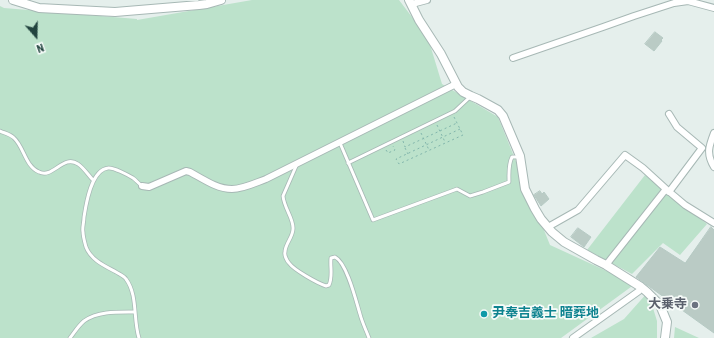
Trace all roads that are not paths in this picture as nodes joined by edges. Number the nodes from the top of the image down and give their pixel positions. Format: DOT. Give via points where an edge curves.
graph roads {
  1 [pos="13,0"];
  2 [pos="221,0"];
  3 [pos="427,0"];
  4 [pos="411,2"];
  5 [pos="714,8"];
  6 [pos="513,58"];
  7 [pos="456,84"];
  8 [pos="471,96"];
  9 [pos="669,114"];
  10 [pos="0,131"];
  11 [pos="714,133"];
  12 [pos="340,143"];
  13 [pos="520,156"];
  14 [pos="348,163"];
  15 [pos="298,164"];
  16 [pos="714,167"];
  17 [pos="93,180"];
  18 [pos="142,186"];
  19 [pos="668,190"];
  20 [pos="714,223"];
  21 [pos="548,227"];
  22 [pos="606,265"];
  23 [pos="641,287"];
  24 [pos="135,312"];
  25 [pos="70,338"];
  26 [pos="140,338"];
  27 [pos="369,338"];
  28 [pos="573,338"];
  29 [pos="665,338"];
  1 -- 2 [label="street" via="40,8 115,12 207,4"];
  3 -- 4 [label="street"];
  4 -- 7 [label="street"];
  5 -- 6 [label="street" via="688,1 674,3"];
  7 -- 8 [label="street"];
  7 -- 12 [label="street"];
  8 -- 13 [label="street" via="498,110 503,116"];
  8 -- 14 [label="lane" via="455,111"];
  9 -- 19 [label="street" via="677,127 702,148"];
  10 -- 17 [label="lane" via="13,136 20,144 29,164 41,174 71,161 79,164"];
  11 -- 16 [label="street" via="709,152"];
  12 -- 14 [label="lane"];
  12 -- 15 [label="street"];
  13 -- 14 [label="lane" via="512,157 510,160 509,182 470,196 458,189 373,220"];
  13 -- 21 [label="street" via="525,189"];
  15 -- 18 [label="street" via="240,188 217,186 186,171 149,187"];
  15 -- 27 [label="lane" via="283,196 293,228 284,251 288,263 326,286 331,280 332,258 335,256 339,259"];
  17 -- 18 [label="lane" via="104,169 109,168 133,178"];
  17 -- 24 [label="lane" via="86,203 83,231 86,247 92,257 125,277 130,285"];
  19 -- 20 [label="street" via="685,205"];
  19 -- 21 [label="street" via="625,155 578,210"];
  19 -- 22 [label="street"];
  21 -- 22 [label="street" via="564,242"];
  22 -- 23 [label="street"];
  23 -- 28 [label="street"];
  23 -- 29 [label="street" via="660,305 667,322"];
  24 -- 25 [label="lane" via="90,317 82,322"];
  24 -- 26 [label="lane"];
}
